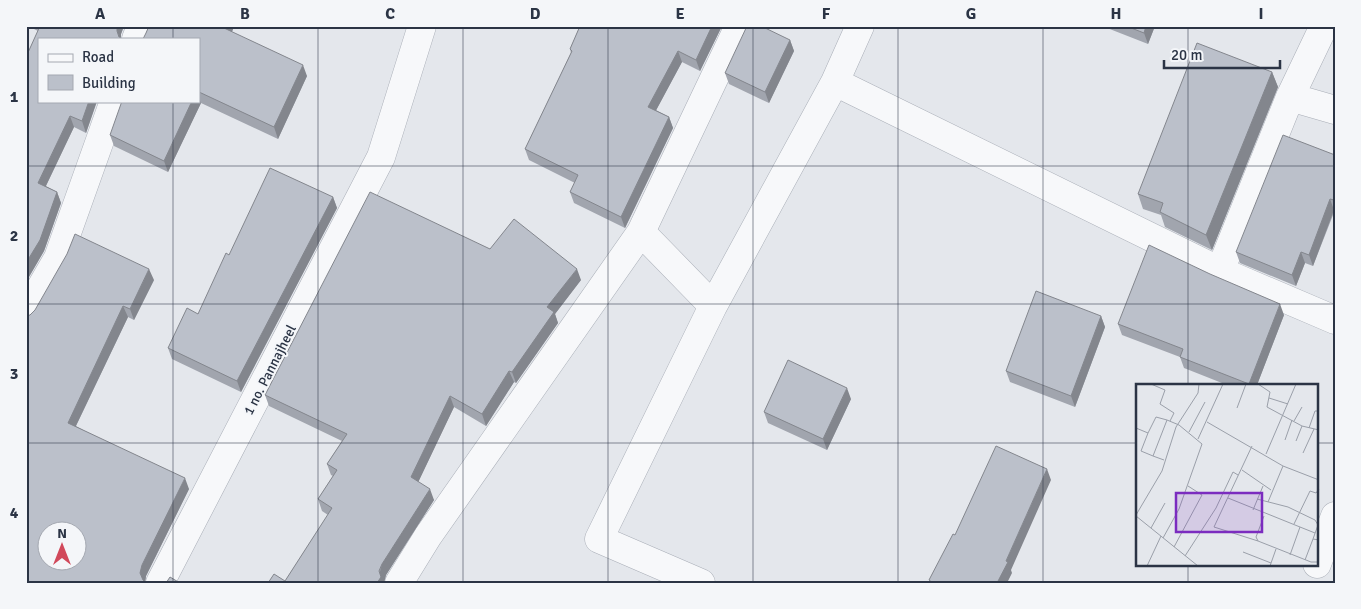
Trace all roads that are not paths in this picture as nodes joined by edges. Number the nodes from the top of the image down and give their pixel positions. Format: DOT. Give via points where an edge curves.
graph roads {
  1 [pos="141,26"];
  2 [pos="422,26"];
  3 [pos="739,26"];
  4 [pos="860,26"];
  5 [pos="1324,26"];
  6 [pos="136,38"];
  7 [pos="835,82"];
  8 [pos="1290,97"];
  9 [pos="114,102"];
  10 [pos="1335,110"];
  11 [pos="641,232"];
  12 [pos="1220,271"];
  13 [pos="713,306"];
  14 [pos="26,313"];
  15 [pos="1335,320"];
  16 [pos="1335,516"];
  17 [pos="1318,562"];
  18 [pos="1317,566"];
  19 [pos="160,583"];
  20 [pos="399,583"];
  21 [pos="701,583"];
  22 [pos="1310,583"];
  1 -- 6 [label="street"];
  2 -- 19 [label="street, 1 no. Pannajheel" via="381,157"];
  3 -- 11 [label="street"];
  4 -- 7 [label="street"];
  5 -- 8 [label="street"];
  7 -- 12 [label="street"];
  7 -- 13 [label="street"];
  8 -- 10 [label="street"];
  8 -- 12 [label="street"];
  9 -- 14 [label="street" via="58,258"];
  11 -- 13 [label="street"];
  11 -- 20 [label="street" via="428,536"];
  12 -- 15 [label="street"];
  13 -- 21 [label="street" via="599,539"];
  16 -- 17 [label="street"];
  18 -- 22 [label="street"];
}
